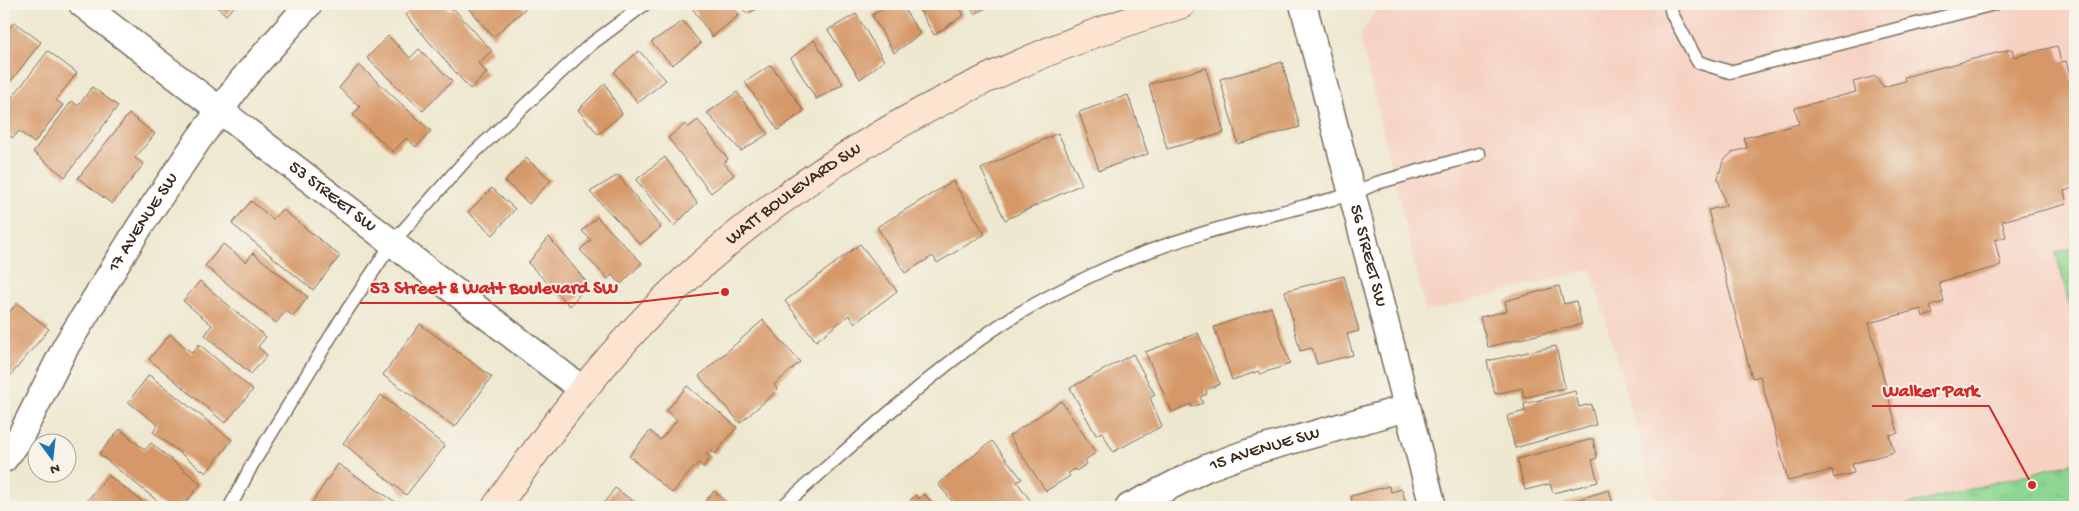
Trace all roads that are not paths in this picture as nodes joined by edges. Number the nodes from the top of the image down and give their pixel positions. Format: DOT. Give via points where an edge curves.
graph roads {
  1 [pos="82,4"];
  2 [pos="309,4"];
  3 [pos="645,4"];
  4 [pos="1182,4"];
  5 [pos="1303,4"];
  6 [pos="1670,4"];
  7 [pos="1994,4"];
  8 [pos="220,108"];
  9 [pos="1479,154"];
  10 [pos="1352,194"];
  11 [pos="393,242"];
  12 [pos="583,390"];
  13 [pos="1407,408"];
  14 [pos="4,459"];
  15 [pos="230,507"];
  16 [pos="496,507"];
  17 [pos="782,507"];
  18 [pos="1129,507"];
  19 [pos="1433,507"];
  1 -- 8 [label="street, 53 STREET SW"];
  2 -- 8 [label="street, 17 AVENUE SW" via="273,42"];
  3 -- 11 [label="lane" via="590,45 464,162"];
  4 -- 12 [label="street, WATT BOULEVARD SW" via="1042,53 964,88 875,136 799,187 721,247 672,293"];
  5 -- 10 [label="street, 56 STREET SW"];
  6 -- 7 [label="lane" via="1672,14 1698,62 1730,72"];
  8 -- 11 [label="street, 53 STREET SW"];
  8 -- 14 [label="street, 17 AVENUE SW" via="66,346 18,441"];
  9 -- 10 [label="lane" via="1377,182"];
  10 -- 13 [label="street, 56 STREET SW"];
  10 -- 17 [label="lane" via="1158,248 1103,270 1045,300 991,332 879,422"];
  11 -- 12 [label="street, 53 STREET SW"];
  11 -- 15 [label="lane" via="342,318 253,463"];
  12 -- 16 [label="street, WATT BOULEVARD SW"];
  13 -- 18 [label="street, 15 AVENUE SW" via="1247,453 1206,468"];
  13 -- 19 [label="street, 56 STREET SW"];
}
